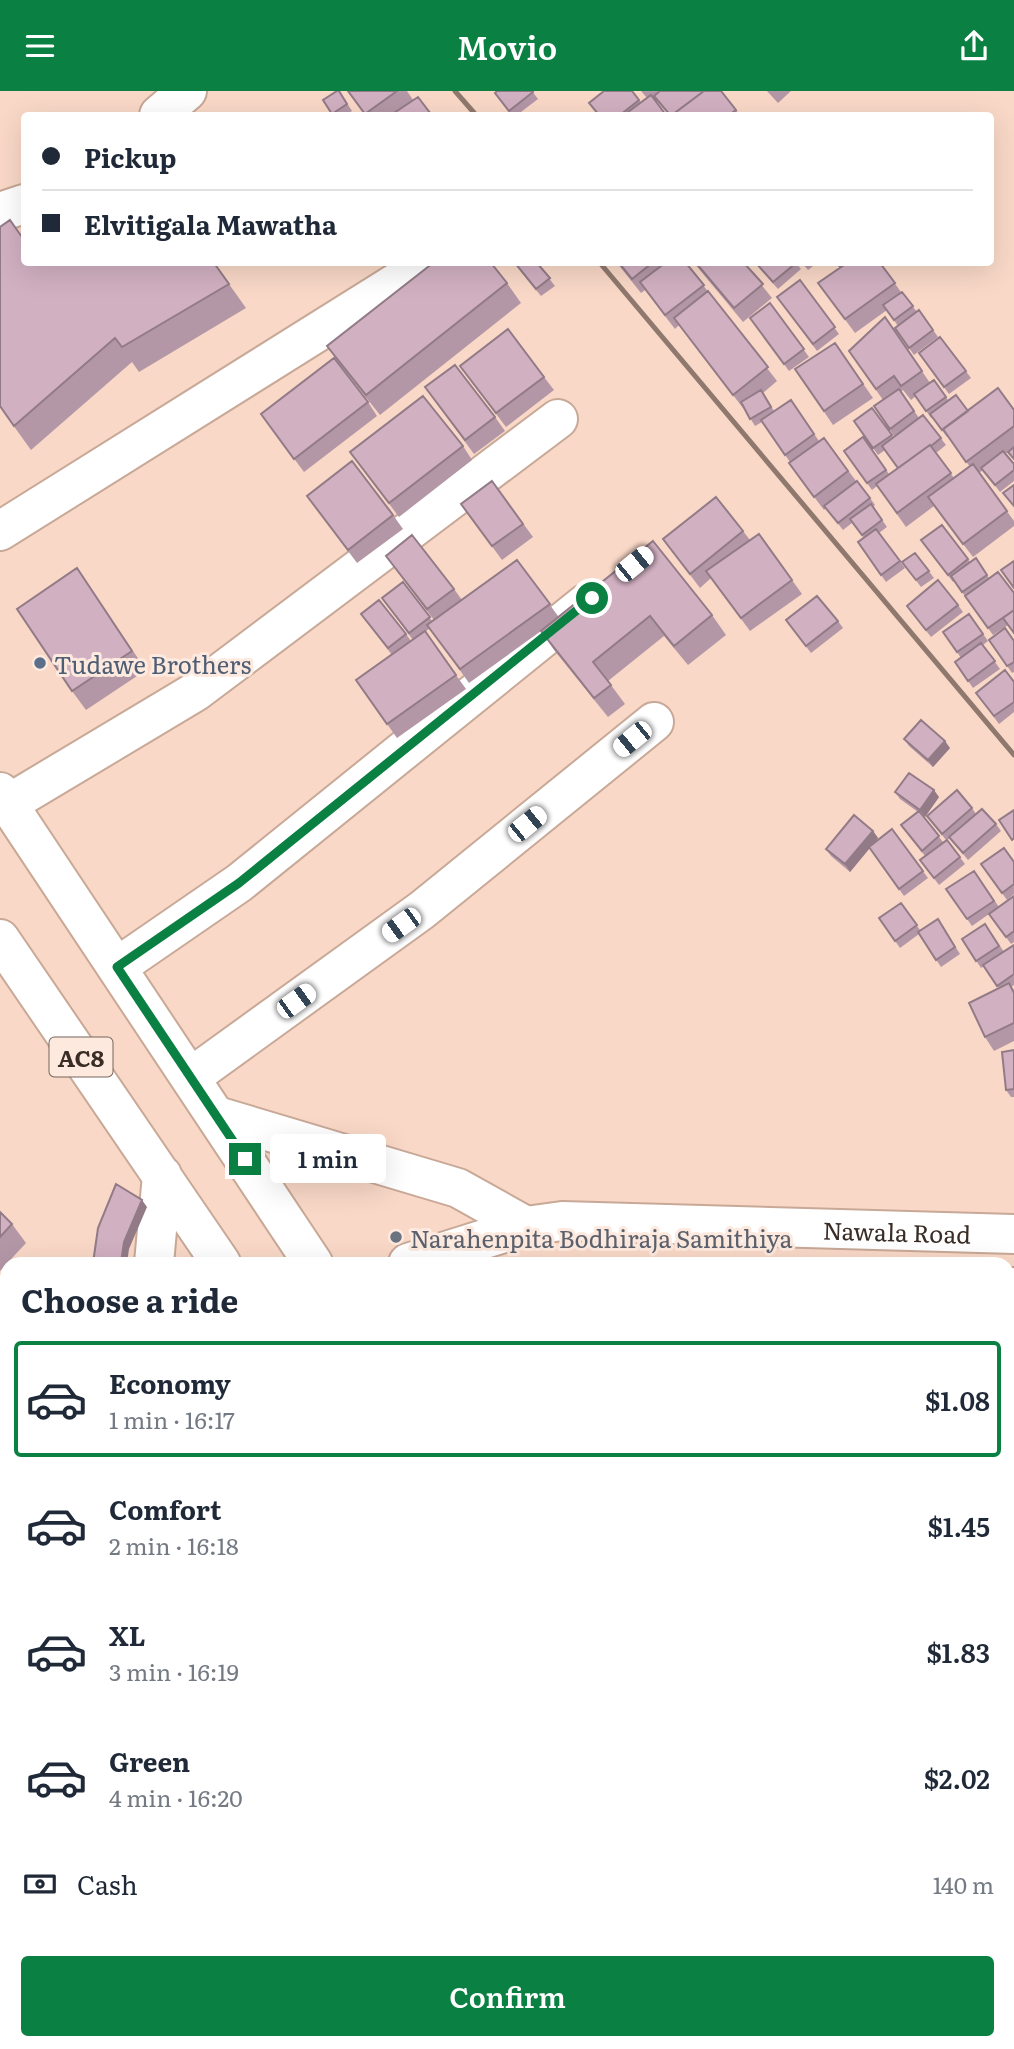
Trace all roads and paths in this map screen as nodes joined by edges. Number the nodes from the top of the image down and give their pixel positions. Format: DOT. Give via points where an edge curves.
graph roads {
  1 [pos="187,91"];
  2 [pos="162,112"];
  3 [pos="21,205"];
  4 [pos="0,212"];
  5 [pos="423,266"];
  6 [pos="558,419"];
  7 [pos="0,531"];
  8 [pos="612,582"];
  9 [pos="653,722"];
  10 [pos="4,798"];
  11 [pos="0,939"];
  12 [pos="117,967"];
  13 [pos="191,1077"];
  14 [pos="217,1116"];
  15 [pos="162,1175"];
  16 [pos="526,1226"];
  17 [pos="1014,1234"];
  18 [pos="155,1257"];
  19 [pos="217,1257"];
  20 [pos="309,1257"];
  21 [pos="427,1257"];
  1 -- 2 [label="main road"];
  3 -- 4 [label="main road"];
  5 -- 7 [label="main road"];
  6 -- 10 [label="main road" via="195,692"];
  8 -- 12 [label="main road" via="239,883"];
  9 -- 13 [label="main road" via="422,910"];
  10 -- 12 [label="main road"];
  11 -- 15 [label="main road, AC8"];
  12 -- 13 [label="main road"];
  13 -- 14 [label="main road"];
  14 -- 16 [label="main road" via="458,1188"];
  14 -- 20 [label="main road"];
  15 -- 18 [label="main road"];
  15 -- 19 [label="main road, AC8"];
  16 -- 17 [label="main road, Nawala Road" via="562,1221"];
  16 -- 21 [label="main road, Nawala Road"];
}
